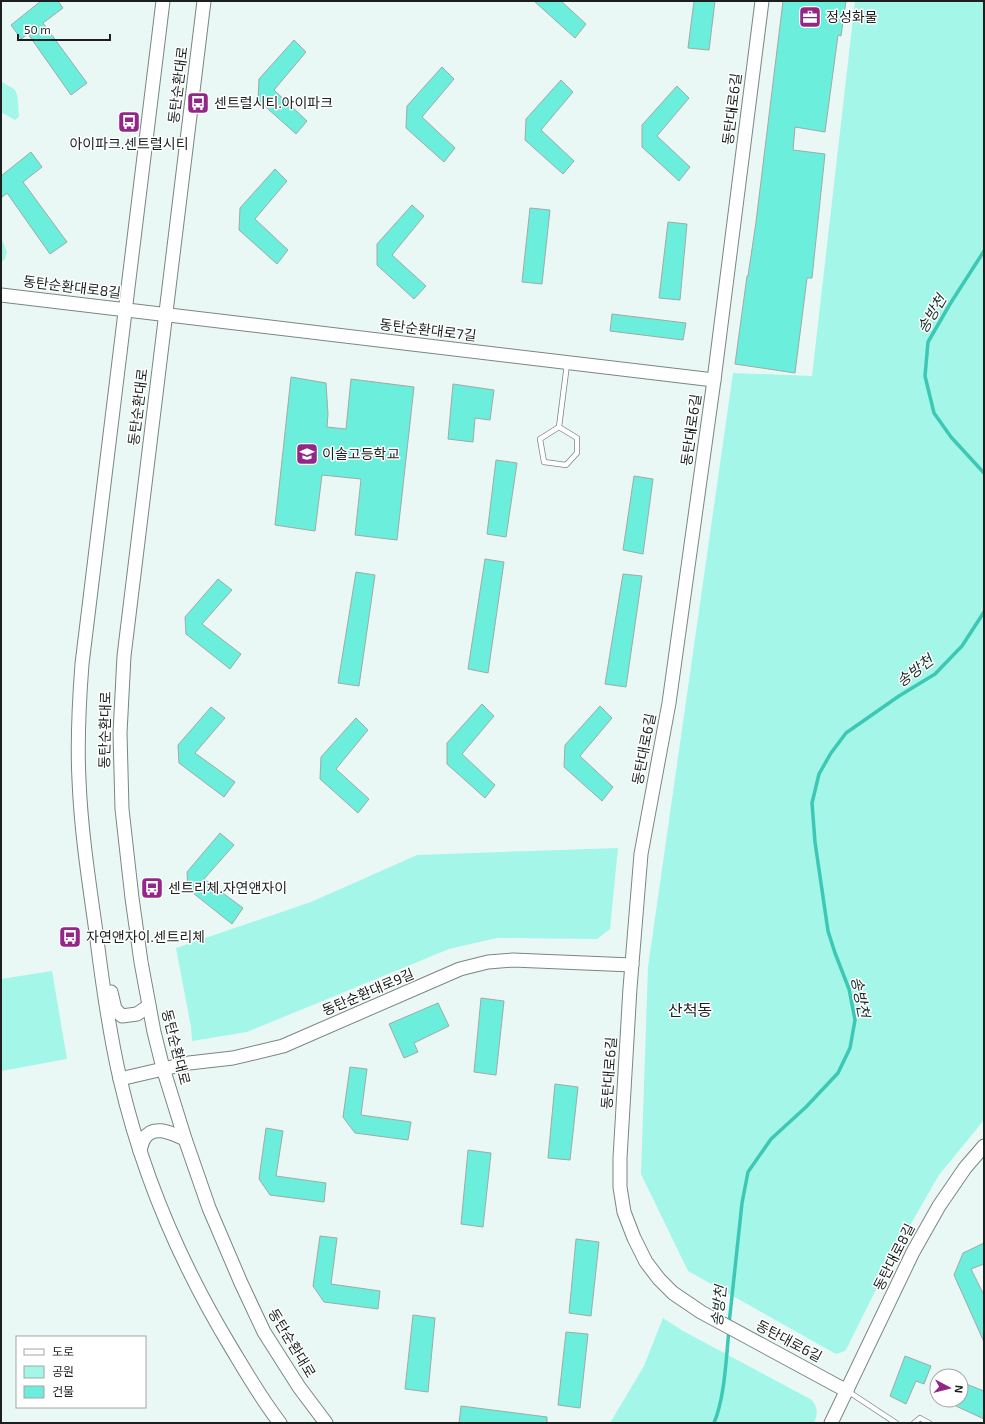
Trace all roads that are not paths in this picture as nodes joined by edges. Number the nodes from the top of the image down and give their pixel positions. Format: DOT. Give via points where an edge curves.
graph roads {
  1 [pos="163,1"];
  2 [pos="204,1"];
  3 [pos="762,1"];
  4 [pos="1,295"];
  5 [pos="125,310"];
  6 [pos="139,311"];
  7 [pos="166,315"];
  8 [pos="567,363"];
  9 [pos="714,380"];
  10 [pos="559,427"];
  11 [pos="99,954"];
  12 [pos="632,965"];
  13 [pos="149,1006"];
  14 [pos="163,1068"];
  15 [pos="120,1079"];
  16 [pos="185,1139"];
  17 [pos="984,1146"];
  18 [pos="140,1151"];
  19 [pos="847,1391"];
  20 [pos="280,1423"];
  21 [pos="326,1423"];
  22 [pos="831,1423"];
  23 [pos="896,1423"];
  24 [pos="914,1423"];
  25 [pos="929,1423"];
  1 -- 5 [label="main road, 동탄순환대로"];
  2 -- 7 [label="main road, 동탄순환대로"];
  3 -- 9 [label="main road, 동탄대로6길"];
  4 -- 5 [label="main road, 동탄순환대로8길"];
  5 -- 6 [label="main road, 동탄순환대로8길"];
  5 -- 11 [label="main road, 동탄순환대로" via="82,656 79,707 81,816"];
  6 -- 7 [label="main road, 동탄순환대로7길"];
  7 -- 8 [label="main road, 동탄순환대로7길"];
  7 -- 13 [label="main road, 동탄순환대로" via="124,656 120,733 121,797 126,847"];
  8 -- 9 [label="main road, 동탄순환대로7길"];
  8 -- 10 [label="lane"];
  9 -- 12 [label="main road, 동탄대로6길" via="669,703 643,841"];
  10 -- 10 [label="lane" via="577,438 577,452 566,465 544,462 540,439"];
  11 -- 13 [label="main road" via="115,1008 122,1016 137,1014"];
  11 -- 15 [label="main road, 동탄순환대로"];
  12 -- 14 [label="main road, 동탄순환대로9길" via="513,960 488,962 460,969 282,1046 233,1058"];
  12 -- 19 [label="main road, 동탄대로6길" via="620,1187 624,1212 646,1262 658,1279 673,1293 701,1312"];
  13 -- 14 [label="main road, 동탄순환대로"];
  14 -- 15 [label="main road, 동탄순환대로9길"];
  14 -- 16 [label="main road, 동탄순환대로"];
  15 -- 18 [label="main road, 동탄순환대로"];
  16 -- 18 [label="main road" via="158,1130 149,1133"];
  16 -- 21 [label="main road, 동탄순환대로" via="208,1208 264,1332 299,1387"];
  17 -- 19 [label="main road, 동탄대로8길" via="939,1206 913,1252"];
  18 -- 20 [label="main road, 동탄순환대로" via="161,1209 196,1286 248,1376"];
  19 -- 22 [label="main road, 동탄대로8길"];
  19 -- 23 [label="lane"];
  24 -- 25 [label="lane" via="920,1418"];
}
